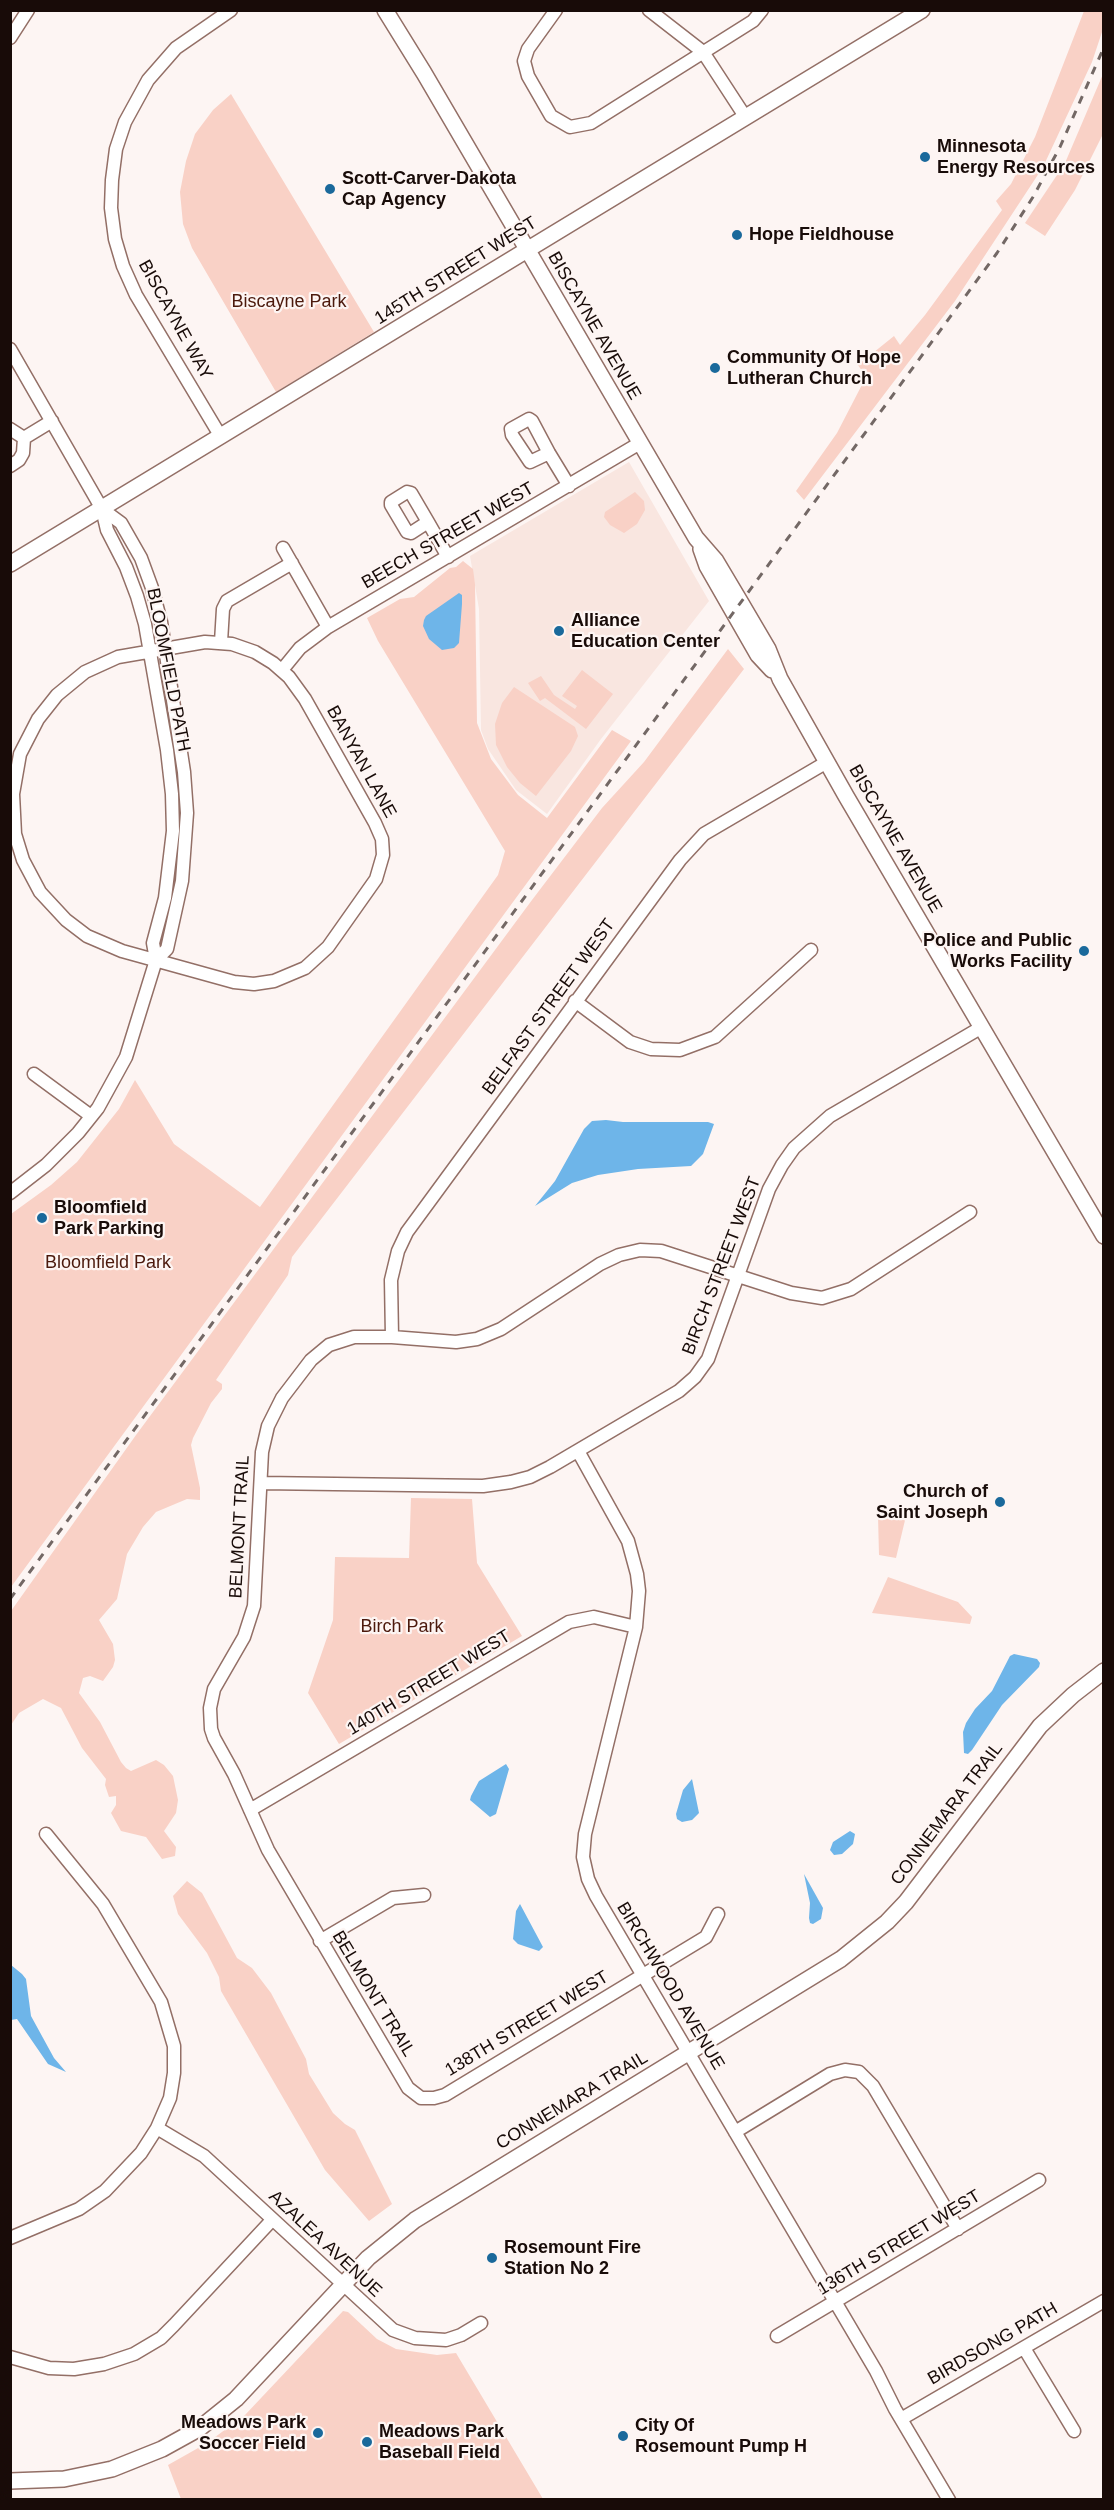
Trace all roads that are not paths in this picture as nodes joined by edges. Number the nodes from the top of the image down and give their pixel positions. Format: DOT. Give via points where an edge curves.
graph roads {
  1 [pos="28,10"];
  2 [pos="231,10"];
  3 [pos="385,10"];
  4 [pos="556,10"];
  5 [pos="649,10"];
  6 [pos="762,10"];
  7 [pos="922,10"];
  8 [pos="10,38"];
  9 [pos="703,52"];
  10 [pos="746,118"];
  11 [pos="527,250"];
  12 [pos="10,349"];
  13 [pos="52,421"];
  14 [pos="10,429"];
  15 [pos="221,437"];
  16 [pos="24,438"];
  17 [pos="640,443"];
  18 [pos="549,453"];
  19 [pos="10,465"];
  20 [pos="568,486"];
  21 [pos="102,509"];
  22 [pos="428,522"];
  23 [pos="283,548"];
  24 [pos="448,556"];
  25 [pos="292,563"];
  26 [pos="10,564"];
  27 [pos="328,627"];
  28 [pos="221,642"];
  29 [pos="165,648"];
  30 [pos="149,650"];
  31 [pos="282,670"];
  32 [pos="827,762"];
  33 [pos="811,950"];
  34 [pos="156,960"];
  35 [pos="576,1001"];
  36 [pos="982,1027"];
  37 [pos="34,1074"];
  38 [pos="91,1116"];
  39 [pos="10,1192"];
  40 [pos="970,1212"];
  41 [pos="1104,1236"];
  42 [pos="738,1274"];
  43 [pos="392,1337"];
  44 [pos="578,1451"];
  45 [pos="261,1484"];
  46 [pos="636,1627"];
  47 [pos="1104,1671"];
  48 [pos="250,1810"];
  49 [pos="46,1834"];
  50 [pos="424,1895"];
  51 [pos="718,1914"];
  52 [pos="320,1941"];
  53 [pos="644,1975"];
  54 [pos="689,2053"];
  55 [pos="428,2098"];
  56 [pos="157,2128"];
  57 [pos="735,2132"];
  58 [pos="1039,2180"];
  59 [pos="272,2220"];
  60 [pos="958,2229"];
  61 [pos="10,2238"];
  62 [pos="343,2285"];
  63 [pos="836,2301"];
  64 [pos="1104,2301"];
  65 [pos="482,2323"];
  66 [pos="777,2336"];
  67 [pos="1024,2348"];
  68 [pos="10,2357"];
  69 [pos="901,2419"];
  70 [pos="1074,2431"];
  71 [pos="10,2481"];
  72 [pos="949,2499"];
  1 -- 8 [label="street"];
  2 -- 15 [label="street, BISCAYNE WAY" via="189,37 148,80 125,122 116,149 111,189 115,239 123,266 136,295"];
  3 -- 11 [label="street, BISCAYNE AVENUE"];
  4 -- 9 [label="street" via="524,61 528,76 551,116 570,127 591,123"];
  5 -- 9 [label="street"];
  6 -- 9 [label="street" via="753,21"];
  7 -- 10 [label="street, 145TH STREET WEST"];
  9 -- 10 [label="street"];
  10 -- 11 [label="street, 145TH STREET WEST"];
  11 -- 15 [label="street, 145TH STREET WEST"];
  11 -- 17 [label="street, BISCAYNE AVENUE"];
  12 -- 13 [label="street"];
  13 -- 16 [label="street"];
  13 -- 21 [label="street"];
  14 -- 16 [label="street"];
  15 -- 21 [label="street, 145TH STREET WEST"];
  16 -- 19 [label="street" via="20,460"];
  17 -- 20 [label="street, BEECH STREET WEST"];
  17 -- 32 [label="street, BISCAYNE AVENUE" via="768,649 780,679"];
  18 -- 20 [label="street"];
  20 -- 24 [label="street, BEECH STREET WEST"];
  21 -- 26 [label="street, 145TH STREET WEST"];
  21 -- 29 [label="street, BLOOMFIELD PATH" via="121,523 141,558 156,599"];
  21 -- 30 [label="street, BLOOMFIELD PATH" via="106,530 137,596"];
  22 -- 24 [label="street"];
  23 -- 25 [label="street"];
  24 -- 27 [label="street, BEECH STREET WEST"];
  25 -- 27 [label="street"];
  25 -- 28 [label="street" via="227,601"];
  27 -- 31 [label="street, BEECH STREET WEST" via="300,648"];
  28 -- 29 [label="street, BANYAN LANE"];
  28 -- 31 [label="street, BANYAN LANE" via="255,651"];
  29 -- 30 [label="street, BANYAN LANE"];
  29 -- 34 [label="street, BLOOMFIELD PATH" via="184,772 187,821 179,902 167,949"];
  30 -- 34 [label="street, BLOOMFIELD PATH" via="171,774 173,814 167,889 153,943"];
  30 -- 34 [label="street, BANYAN LANE" via="97,666 57,695 38,719 23,748 12,807 23,860 40,892 58,913 99,942"];
  31 -- 34 [label="street, BANYAN LANE" via="305,699 379,830 383,855 376,879 322,953 288,977 265,983 234,982"];
  32 -- 35 [label="street, BELFAST STREET WEST" via="715,826 695,842"];
  32 -- 36 [label="street, BISCAYNE AVENUE"];
  33 -- 35 [label="street" via="720,1033 680,1050 651,1049 630,1042"];
  34 -- 38 [label="street, BLOOMFIELD PATH" via="126,1057"];
  35 -- 43 [label="street, BELFAST STREET WEST" via="407,1232 391,1280"];
  36 -- 41 [label="street, BISCAYNE AVENUE"];
  36 -- 42 [label="street, BIRCH STREET WEST" via="830,1116 801,1141 769,1189"];
  37 -- 38 [label="street"];
  38 -- 39 [label="street, BLOOMFIELD PATH" via="59,1153"];
  40 -- 42 [label="street, BELMONT TRAIL" via="842,1294 803,1297"];
  42 -- 43 [label="street, BELMONT TRAIL" via="662,1251 630,1252 609,1258 501,1329 477,1339 456,1342"];
  42 -- 44 [label="street, BIRCH STREET WEST" via="703,1370 678,1391"];
  43 -- 45 [label="street, BELMONT TRAIL" via="348,1338 324,1348 310,1360 282,1398 268,1426"];
  44 -- 45 [label="street, BIRCH STREET WEST" via="537,1474 498,1485"];
  44 -- 46 [label="street, BIRCHWOOD AVENUE" via="621,1525 633,1557 639,1592"];
  45 -- 48 [label="street, BELMONT TRAIL" via="254,1606 244,1636 218,1680 210,1708 214,1738"];
  46 -- 48 [label="street, 140TH STREET WEST" via="594,1617 569,1622"];
  46 -- 53 [label="street, BIRCHWOOD AVENUE" via="585,1834 583,1857 592,1890"];
  47 -- 54 [label="street, CONNEMARA TRAIL" via="1040,1726 922,1883 887,1922 842,1959"];
  48 -- 52 [label="street, BELMONT TRAIL"];
  49 -- 56 [label="street" via="103,1904 167,2017 174,2046 174,2073 170,2098"];
  50 -- 52 [label="street" via="393,1898"];
  51 -- 53 [label="street, 138TH STREET WEST" via="706,1937"];
  52 -- 55 [label="street, BELMONT TRAIL" via="408,2088"];
  53 -- 54 [label="street, BIRCHWOOD AVENUE"];
  53 -- 55 [label="street, 138TH STREET WEST" via="445,2095"];
  54 -- 57 [label="street, BIRCHWOOD AVENUE"];
  54 -- 62 [label="street, CONNEMARA TRAIL" via="414,2220 368,2258"];
  56 -- 59 [label="street, AZALEA AVENUE" via="198,2152"];
  56 -- 61 [label="street" via="141,2153 96,2200"];
  57 -- 60 [label="street" via="830,2074 859,2072 869,2081"];
  57 -- 63 [label="street, BIRCHWOOD AVENUE"];
  58 -- 60 [label="street, 136TH STREET WEST"];
  59 -- 62 [label="street, AZALEA AVENUE"];
  59 -- 68 [label="street" via="161,2338 134,2354 75,2369 36,2366"];
  60 -- 63 [label="street, 136TH STREET WEST"];
  62 -- 65 [label="street, AZALEA AVENUE" via="388,2326 406,2336 446,2340"];
  62 -- 71 [label="street, CONNEMARA TRAIL" via="236,2399 186,2436 112,2469 64,2479"];
  63 -- 66 [label="street, 136TH STREET WEST"];
  63 -- 69 [label="street, BIRCHWOOD AVENUE"];
  64 -- 67 [label="street, BIRDSONG PATH"];
  67 -- 69 [label="street, BIRDSONG PATH"];
  67 -- 70 [label="street"];
  69 -- 72 [label="street, BIRCHWOOD AVENUE"];
}
